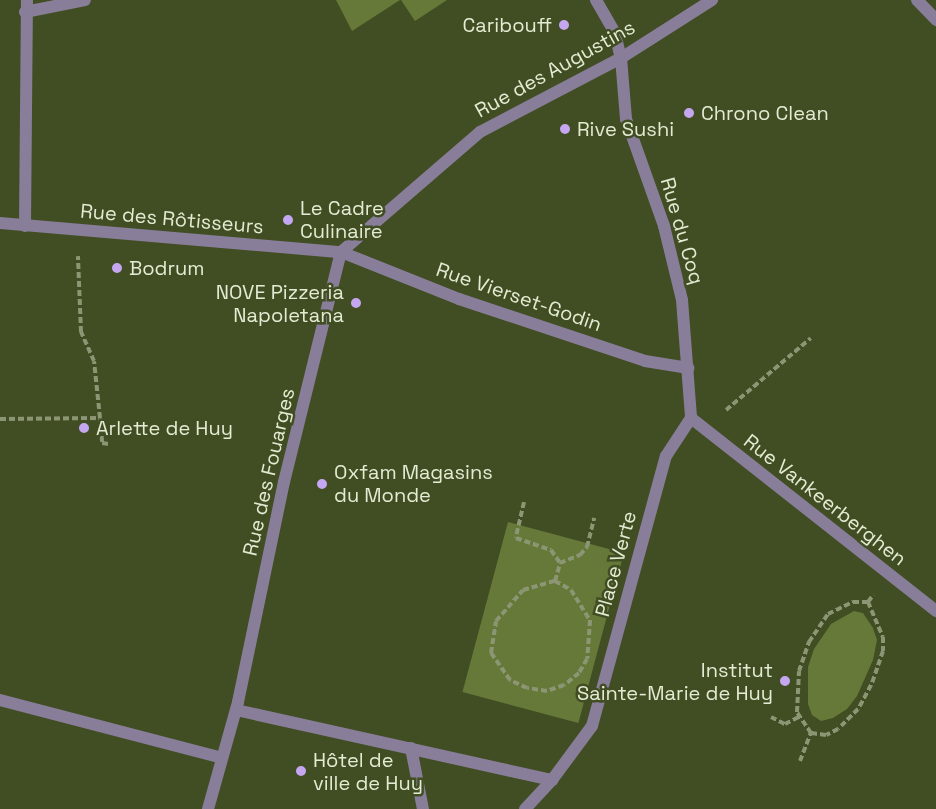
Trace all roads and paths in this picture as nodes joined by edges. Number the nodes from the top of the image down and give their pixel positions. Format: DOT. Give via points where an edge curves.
graph roads {
  1 [pos="85,0"];
  2 [pos="596,0"];
  3 [pos="712,0"];
  4 [pos="917,0"];
  5 [pos="26,6"];
  6 [pos="936,20"];
  7 [pos="621,58"];
  8 [pos="0,222"];
  9 [pos="26,226"];
  10 [pos="79,232"];
  11 [pos="341,252"];
  12 [pos="811,338"];
  13 [pos="688,368"];
  14 [pos="0,418"];
  15 [pos="100,418"];
  16 [pos="691,418"];
  17 [pos="109,444"];
  18 [pos="524,502"];
  19 [pos="594,518"];
  20 [pos="560,563"];
  21 [pos="555,581"];
  22 [pos="879,585"];
  23 [pos="868,602"];
  24 [pos="936,611"];
  25 [pos="0,700"];
  26 [pos="237,706"];
  27 [pos="771,717"];
  28 [pos="799,717"];
  29 [pos="811,734"];
  30 [pos="411,748"];
  31 [pos="222,758"];
  32 [pos="800,760"];
  33 [pos="552,780"];
  34 [pos="208,809"];
  35 [pos="423,809"];
  36 [pos="525,809"];
  1 -- 5 [label="street"];
  2 -- 7 [label="street, Rue du Coq" via="615,33"];
  3 -- 7 [label="street, Rue des Augustins"];
  4 -- 6 [label="street"];
  5 -- 9 [label="street"];
  7 -- 11 [label="street, Rue des Augustins" via="480,132"];
  7 -- 13 [label="street, Rue du Coq" via="626,119 664,226 682,300"];
  8 -- 9 [label="street, Rue des Rôtisseurs"];
  9 -- 10 [label="street, Rue des Rôtisseurs"];
  10 -- 11 [label="street, Rue des Rôtisseurs"];
  10 -- 15 [label="path" via="81,332 94,361"];
  11 -- 13 [label="street, Rue Vierset-Godin" via="459,298 634,357"];
  11 -- 26 [label="street, Rue des Fouarges" via="284,482"];
  12 -- 16 [label="path" via="724,411"];
  13 -- 16 [label="street, Rue du Coq"];
  14 -- 15 [label="path"];
  15 -- 17 [label="path" via="102,443"];
  16 -- 24 [label="street, Rue Vankeerberghen"];
  16 -- 33 [label="street, Place Verte" via="666,456 592,726"];
  18 -- 20 [label="path" via="516,538 551,550"];
  19 -- 20 [label="path" via="580,555"];
  20 -- 21 [label="path"];
  21 -- 21 [label="path" via="572,590 590,620 586,659 579,673 564,685 547,691 528,688 510,680 491,652 496,621 523,590"];
  22 -- 23 [label="path"];
  23 -- 28 [label="path" via="838,607 819,623 799,671"];
  23 -- 29 [label="path" via="875,612 883,644 871,685 858,709 838,729 826,735"];
  25 -- 31 [label="street"];
  26 -- 30 [label="street"];
  26 -- 31 [label="street, Rue des Fouarges"];
  27 -- 28 [label="path" via="785,724"];
  28 -- 29 [label="path"];
  29 -- 32 [label="path"];
  30 -- 33 [label="street"];
  30 -- 35 [label="street"];
  31 -- 34 [label="street, Rue des Fouarges"];
  33 -- 36 [label="street"];
}
